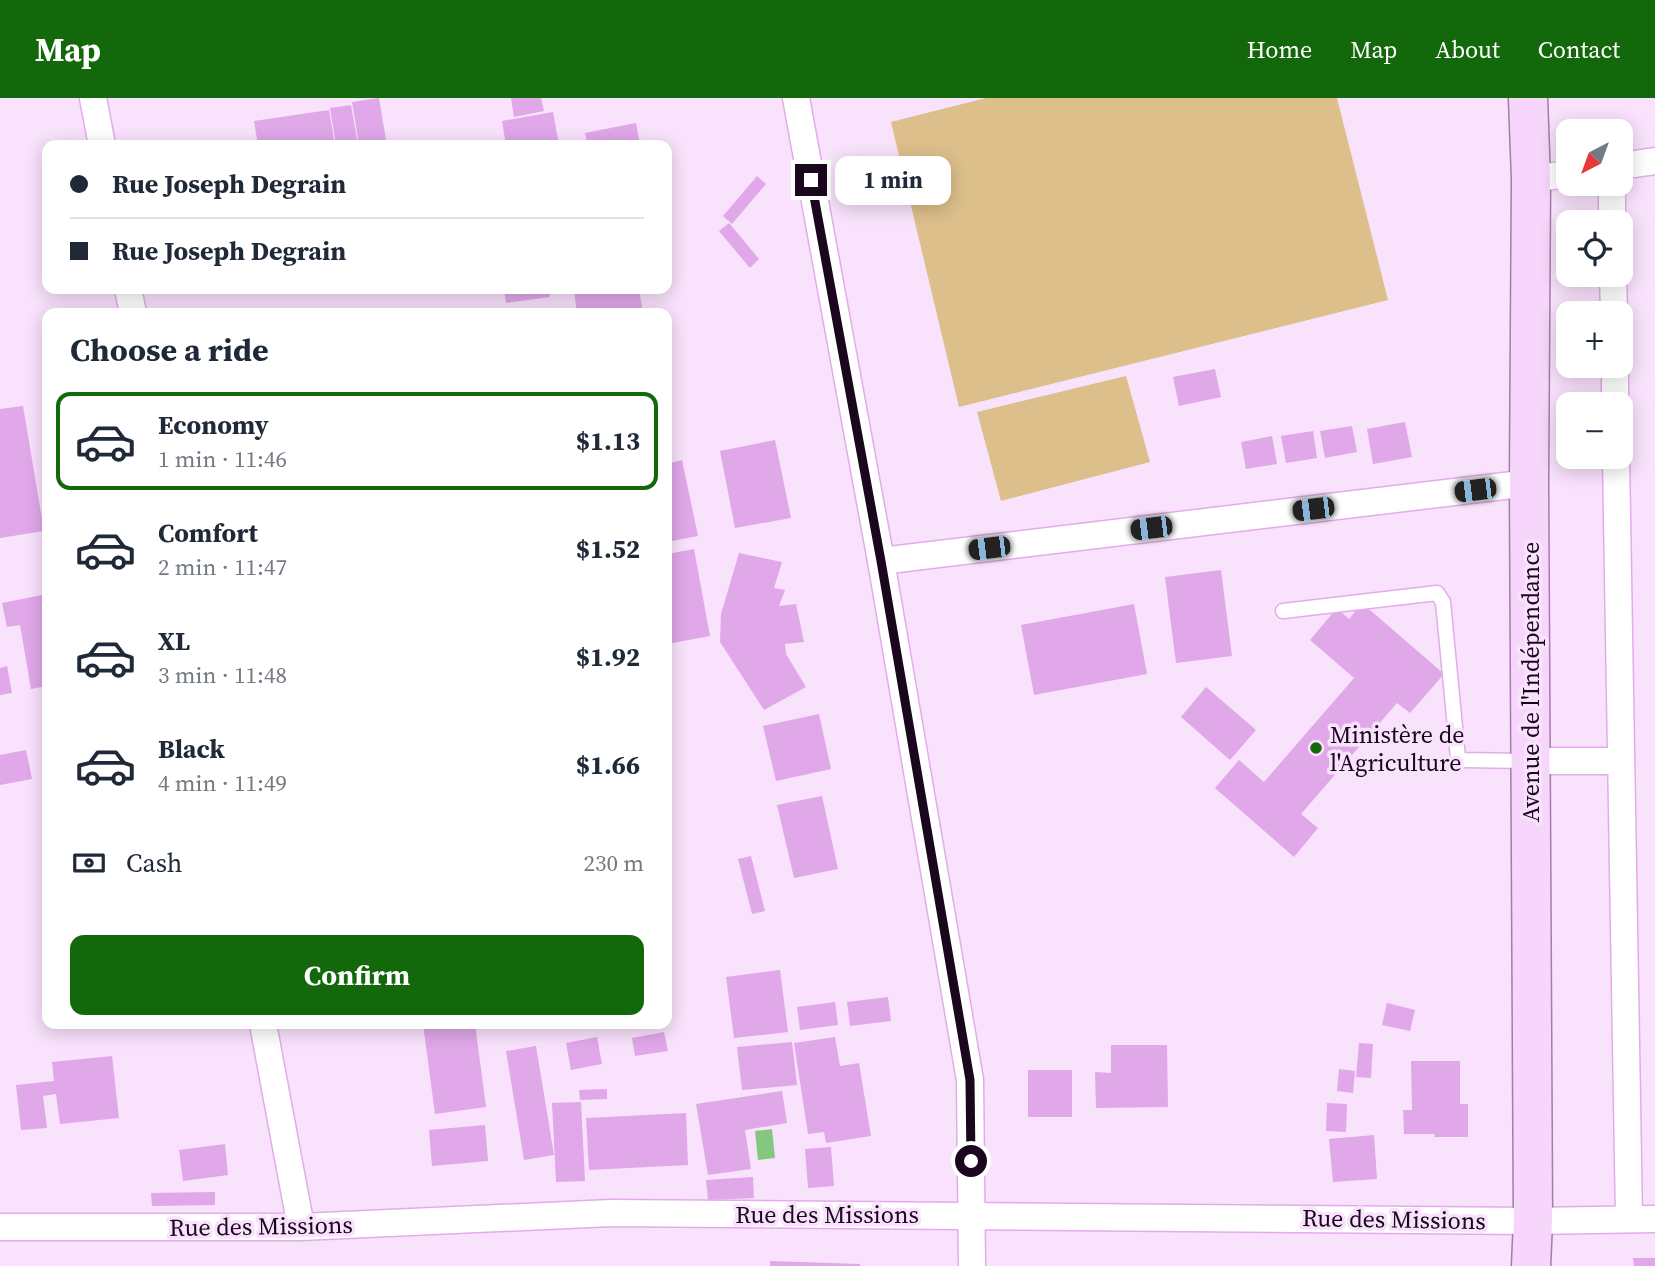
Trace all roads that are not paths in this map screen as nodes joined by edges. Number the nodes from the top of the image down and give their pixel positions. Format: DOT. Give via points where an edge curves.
graph roads {
  1 [pos="93,98"];
  2 [pos="796,98"];
  3 [pos="1528,98"];
  4 [pos="101,140"];
  5 [pos="1655,161"];
  6 [pos="1633,164"];
  7 [pos="1556,176"];
  8 [pos="1531,179"];
  9 [pos="1616,469"];
  10 [pos="1529,483"];
  11 [pos="881,561"];
  12 [pos="1283,611"];
  13 [pos="1530,761"];
  14 [pos="1621,761"];
  15 [pos="264,1029"];
  16 [pos="972,1214"];
  17 [pos="1642,1219"];
  18 [pos="1533,1221"];
  19 [pos="0,1227"];
  20 [pos="301,1227"];
  21 [pos="972,1266"];
  22 [pos="1531,1266"];
  1 -- 4 [label="street"];
  2 -- 11 [label="street"];
  3 -- 8 [label="main road, Avenue de l'Indépendance"];
  5 -- 6 [label="street"];
  7 -- 8 [label="street"];
  8 -- 10 [label="main road, Avenue de l'Indépendance"];
  9 -- 14 [label="street"];
  10 -- 11 [label="street"];
  10 -- 13 [label="main road, Avenue de l'Indépendance"];
  11 -- 16 [label="street" via="970,1080"];
  12 -- 13 [label="lane" via="1437,593 1443,602 1458,758"];
  13 -- 14 [label="street"];
  13 -- 18 [label="main road, Avenue de l'Indépendance"];
  14 -- 17 [label="street"];
  15 -- 20 [label="street"];
  16 -- 18 [label="street, Rue des Missions"];
  16 -- 20 [label="street, Rue des Missions" via="611,1213"];
  16 -- 21 [label="street"];
  17 -- 18 [label="street, Rue des Missions"];
  18 -- 22 [label="main road, Avenue de l'Indépendance"];
  19 -- 20 [label="street, Rue des Missions"];
}
